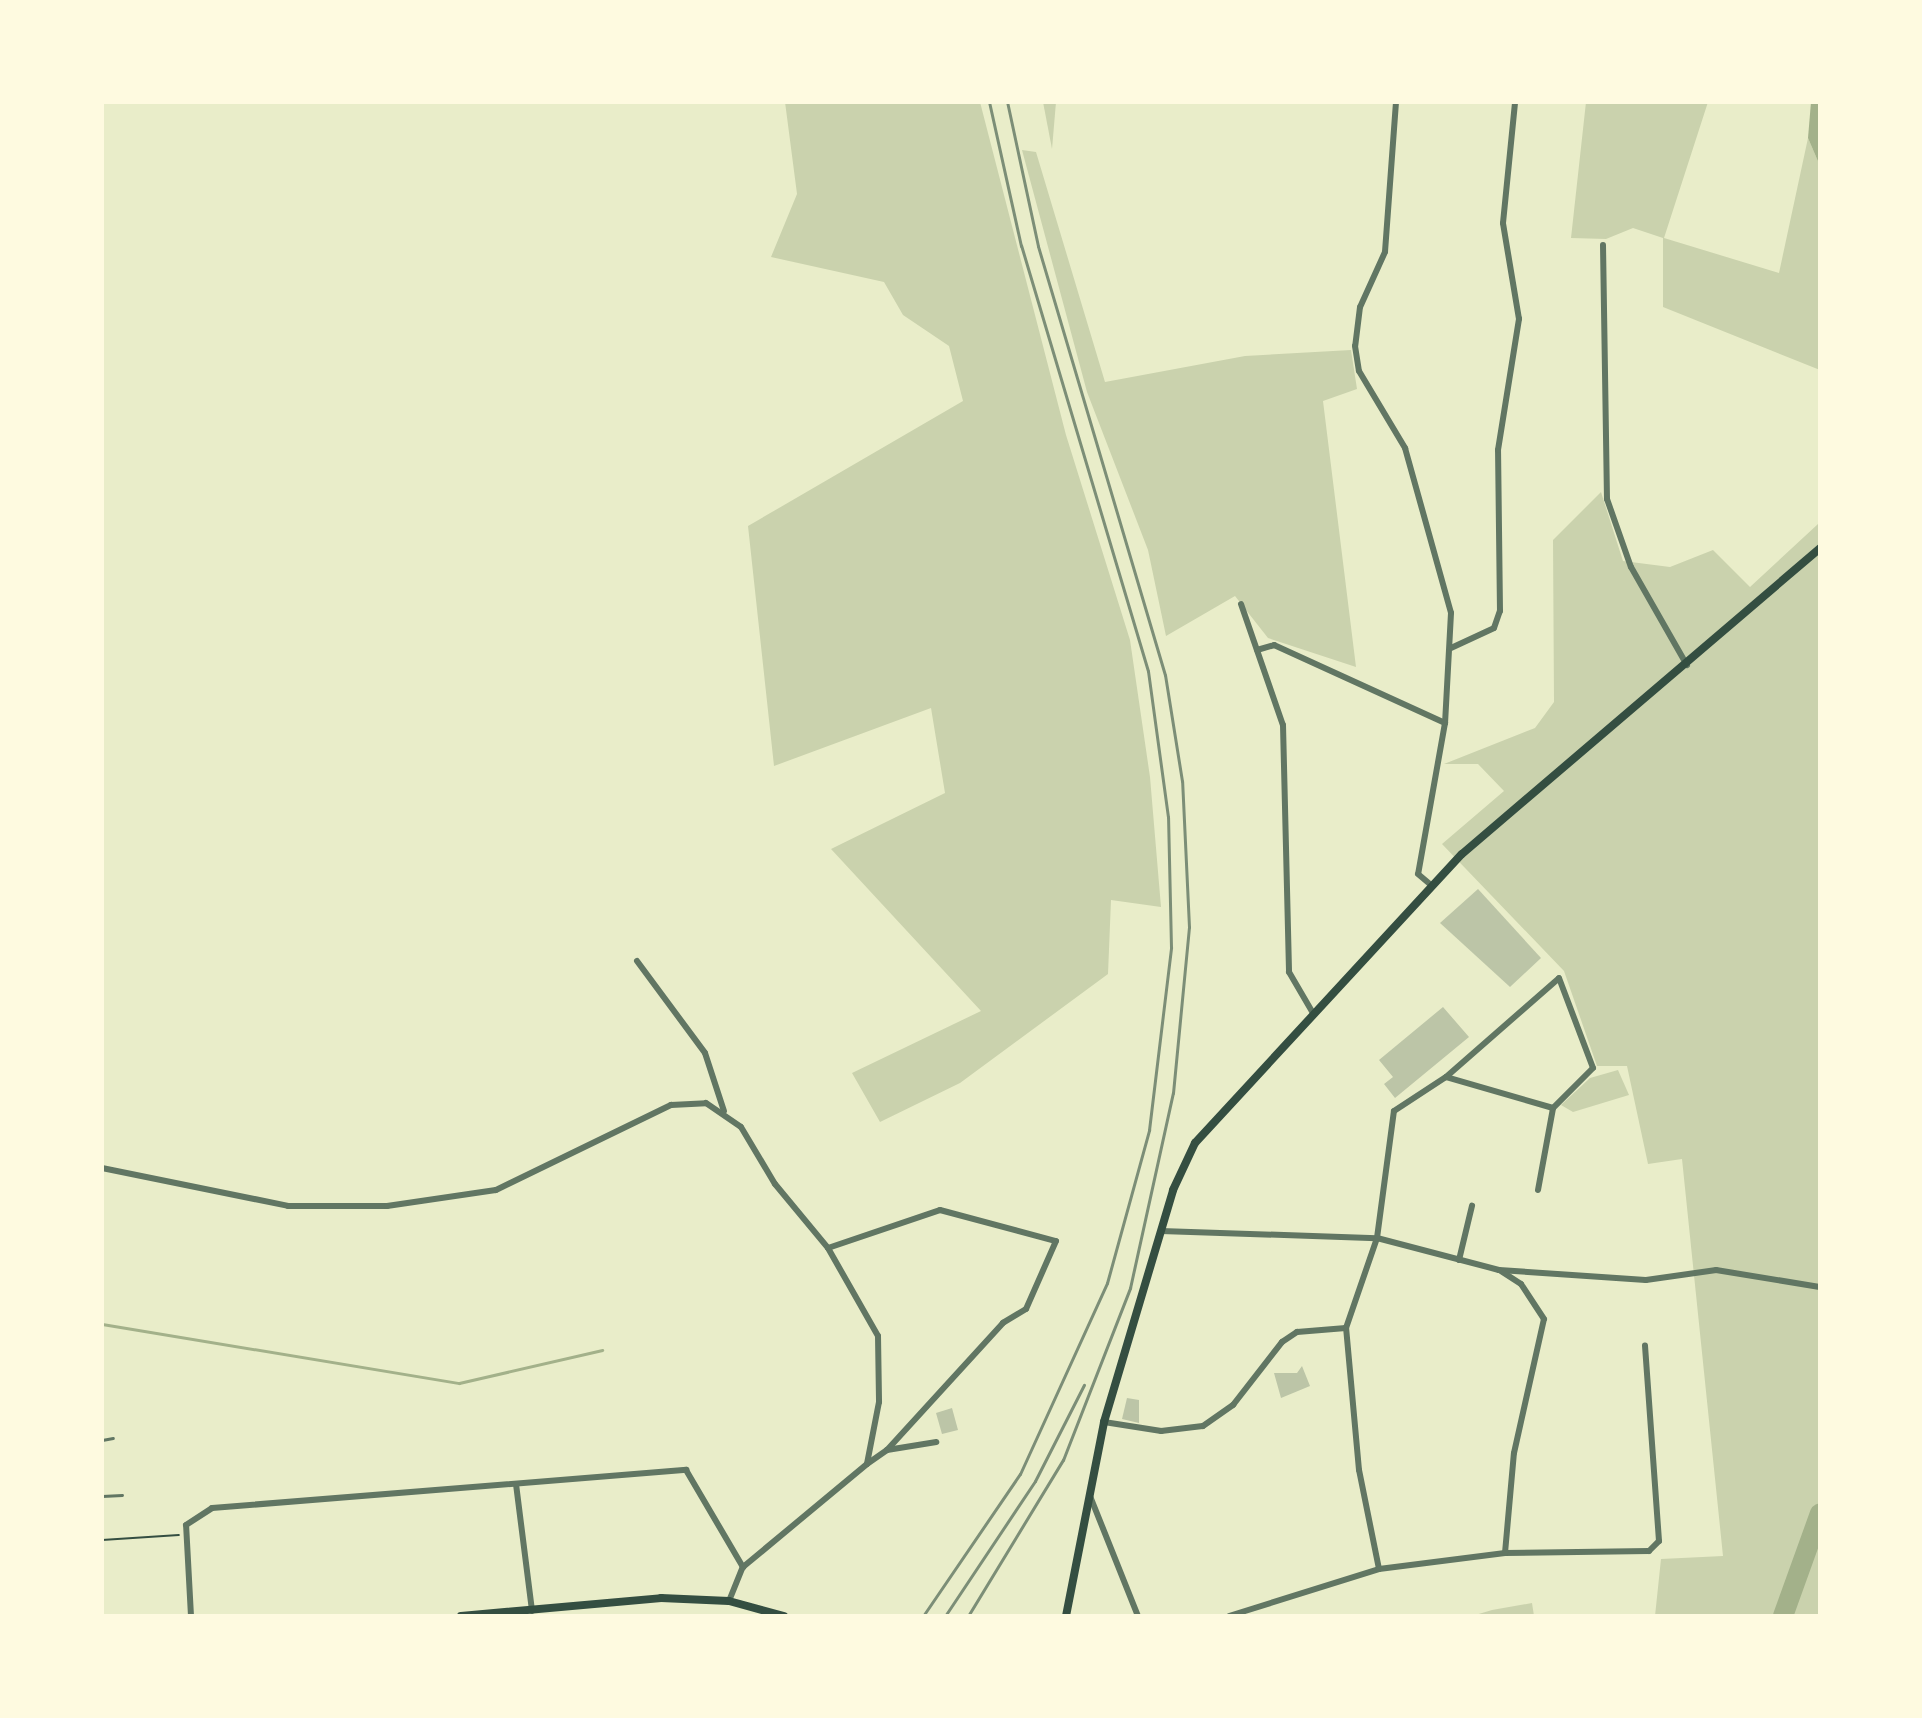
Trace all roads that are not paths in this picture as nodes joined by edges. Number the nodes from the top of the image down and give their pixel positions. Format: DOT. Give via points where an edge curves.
graph roads {
  1 [pos="1396,102"];
  2 [pos="1515,102"];
  3 [pos="1603,245"];
  4 [pos="1820,548"];
  5 [pos="1241,604"];
  6 [pos="1451,648"];
  7 [pos="1257,650"];
  8 [pos="1688,665"];
  9 [pos="1445,723"];
  10 [pos="1431,885"];
  11 [pos="637,961"];
  12 [pos="1313,1013"];
  13 [pos="1446,1077"];
  14 [pos="1553,1108"];
  15 [pos="724,1111"];
  16 [pos="102,1168"];
  17 [pos="1538,1190"];
  18 [pos="1472,1206"];
  19 [pos="1161,1231"];
  20 [pos="1377,1238"];
  21 [pos="828,1248"];
  22 [pos="1459,1260"];
  23 [pos="1499,1270"];
  24 [pos="1820,1287"];
  25 [pos="1346,1328"];
  26 [pos="1645,1346"];
  27 [pos="1104,1422"];
  28 [pos="113,1438"];
  29 [pos="102,1440"];
  30 [pos="936,1442"];
  31 [pos="887,1450"];
  32 [pos="867,1464"];
  33 [pos="516,1484"];
  34 [pos="1088,1492"];
  35 [pos="122,1495"];
  36 [pos="102,1496"];
  37 [pos="1505,1553"];
  38 [pos="743,1567"];
  39 [pos="1379,1569"];
  40 [pos="729,1601"];
  41 [pos="532,1612"];
  42 [pos="191,1616"];
  43 [pos="461,1616"];
  44 [pos="784,1616"];
  45 [pos="1066,1616"];
  46 [pos="1138,1616"];
  47 [pos="1229,1616"];
  1 -- 6 [label="street" via="1385,252 1360,307 1355,346 1359,371 1405,448 1443,575"];
  2 -- 6 [label="street" via="1503,223 1519,319 1498,450 1500,611 1494,628"];
  3 -- 8 [label="street" via="1607,499 1631,567"];
  4 -- 8 [label="main road"];
  5 -- 7 [label="street"];
  6 -- 9 [label="street"];
  7 -- 9 [label="street" via="1274,645"];
  7 -- 12 [label="street" via="1283,725 1289,972"];
  8 -- 10 [label="main road"];
  9 -- 10 [label="street" via="1418,874"];
  10 -- 12 [label="main road"];
  11 -- 15 [label="street" via="705,1053"];
  12 -- 19 [label="main road" via="1195,1143"];
  13 -- 14 [label="street"];
  13 -- 14 [label="street" via="1559,978 1593,1068"];
  13 -- 20 [label="street" via="1394,1111"];
  14 -- 17 [label="street"];
  15 -- 16 [label="street" via="690,1100 671,1105 496,1190 387,1206 288,1206"];
  15 -- 21 [label="street"];
  18 -- 22 [label="street"];
  19 -- 20 [label="street"];
  19 -- 27 [label="main road"];
  20 -- 22 [label="street"];
  20 -- 25 [label="street"];
  21 -- 31 [label="street" via="940,1210 1056,1241 1026,1309 1003,1323"];
  21 -- 32 [label="street" via="878,1336 879,1402"];
  22 -- 23 [label="street"];
  23 -- 24 [label="street" via="1646,1280 1716,1270"];
  23 -- 37 [label="street" via="1521,1284 1544,1319 1514,1453"];
  25 -- 27 [label="street" via="1297,1332 1282,1342 1233,1405 1203,1426 1161,1431"];
  25 -- 39 [label="street" via="1359,1470"];
  26 -- 37 [label="street" via="1659,1541 1649,1551"];
  27 -- 34 [label="main road"];
  28 -- 29 [label="lane"];
  30 -- 31 [label="street"];
  31 -- 32 [label="street"];
  32 -- 38 [label="street"];
  33 -- 38 [label="street" via="686,1470"];
  33 -- 41 [label="street"];
  33 -- 42 [label="street" via="212,1508 189,1517 185,1535"];
  34 -- 45 [label="main road"];
  34 -- 46 [label="street"];
  35 -- 36 [label="lane"];
  37 -- 39 [label="street"];
  38 -- 40 [label="street"];
  39 -- 47 [label="street"];
  40 -- 41 [label="main road" via="661,1598"];
  40 -- 44 [label="main road"];
  41 -- 43 [label="main road"];
}
